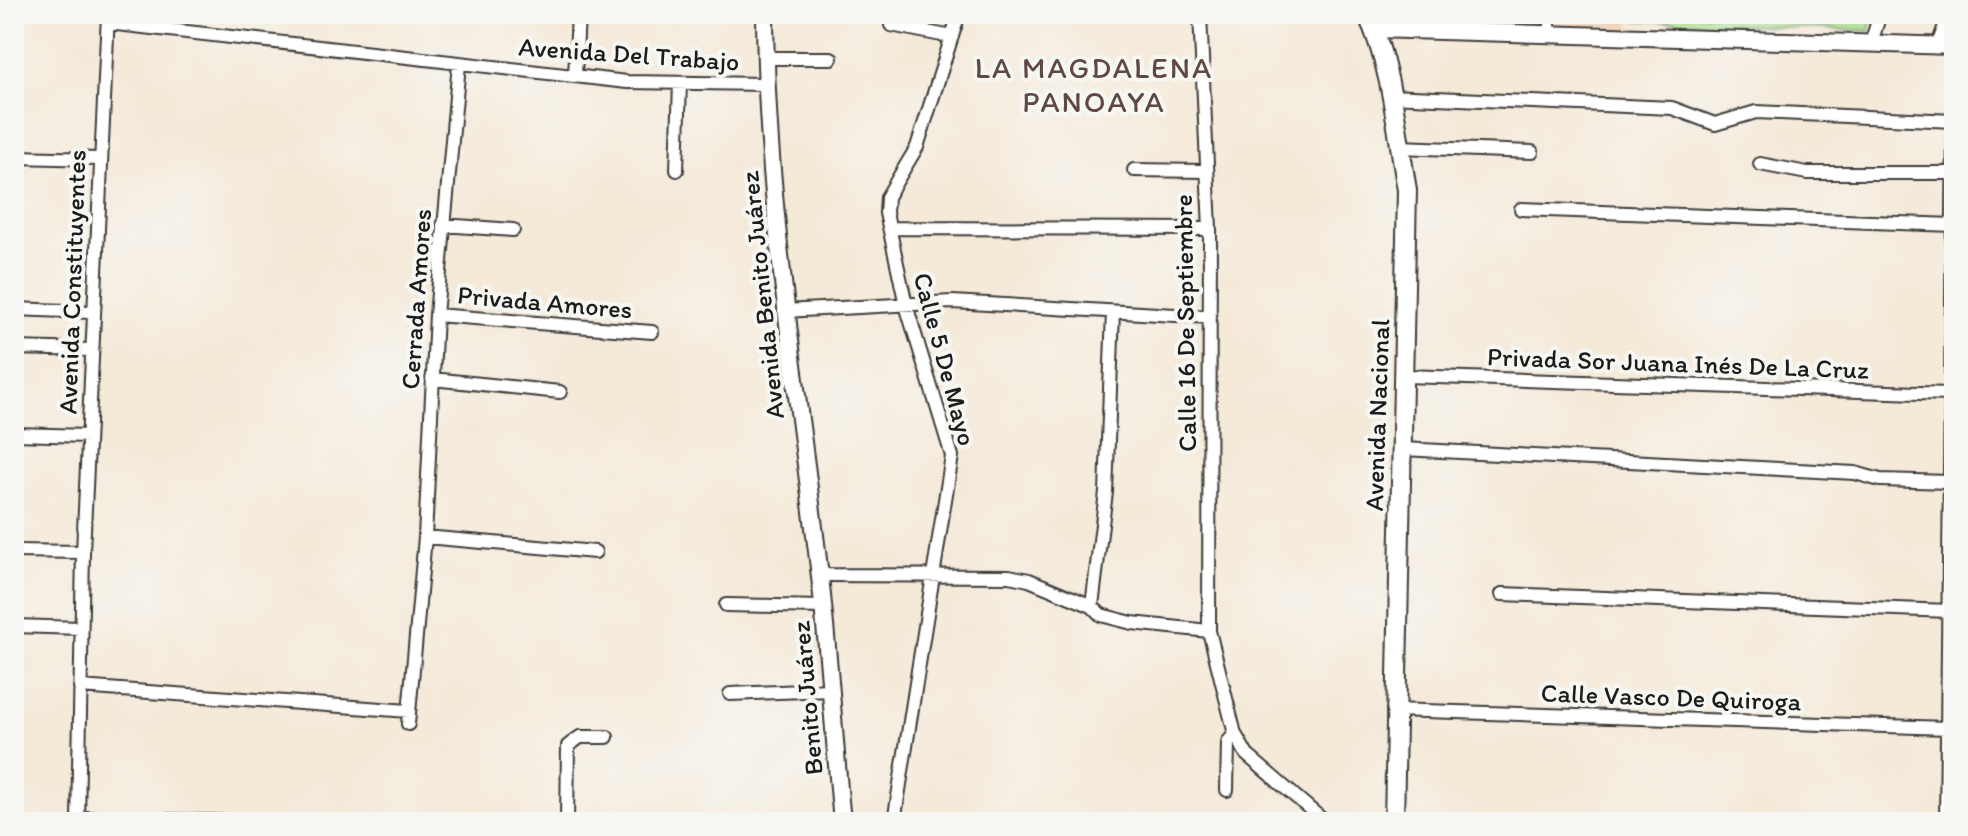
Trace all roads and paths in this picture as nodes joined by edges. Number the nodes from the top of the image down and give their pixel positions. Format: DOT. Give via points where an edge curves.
graph roads {
  1 [pos="578,14"];
  2 [pos="765,14"];
  3 [pos="959,14"];
  4 [pos="1200,14"];
  5 [pos="1550,14"];
  6 [pos="1880,14"];
  7 [pos="1949,14"];
  8 [pos="108,18"];
  9 [pos="1371,21"];
  10 [pos="1453,21"];
  11 [pos="891,25"];
  12 [pos="1550,32"];
  13 [pos="952,37"];
  14 [pos="1871,43"];
  15 [pos="1946,45"];
  16 [pos="765,58"];
  17 [pos="831,58"];
  18 [pos="459,64"];
  19 [pos="575,76"];
  20 [pos="680,83"];
  21 [pos="765,84"];
  22 [pos="1389,96"];
  23 [pos="1954,124"];
  24 [pos="1399,147"];
  25 [pos="1532,152"];
  26 [pos="14,157"];
  27 [pos="99,159"];
  28 [pos="1760,164"];
  29 [pos="677,170"];
  30 [pos="1134,170"];
  31 [pos="1205,171"];
  32 [pos="1953,173"];
  33 [pos="1521,209"];
  34 [pos="443,225"];
  35 [pos="1953,225"];
  36 [pos="890,228"];
  37 [pos="1210,229"];
  38 [pos="513,230"];
  39 [pos="906,305"];
  40 [pos="14,309"];
  41 [pos="784,311"];
  42 [pos="92,312"];
  43 [pos="1113,312"];
  44 [pos="436,315"];
  45 [pos="1210,317"];
  46 [pos="652,332"];
  47 [pos="1953,334"];
  48 [pos="14,348"];
  49 [pos="91,350"];
  50 [pos="1405,376"];
  51 [pos="432,379"];
  52 [pos="560,392"];
  53 [pos="1949,394"];
  54 [pos="14,434"];
  55 [pos="88,436"];
  56 [pos="1952,445"];
  57 [pos="1403,449"];
  58 [pos="1950,482"];
  59 [pos="1952,497"];
  60 [pos="1952,527"];
  61 [pos="425,537"];
  62 [pos="14,551"];
  63 [pos="83,552"];
  64 [pos="595,552"];
  65 [pos="820,570"];
  66 [pos="935,576"];
  67 [pos="1502,594"];
  68 [pos="726,605"];
  69 [pos="1092,606"];
  70 [pos="823,607"];
  71 [pos="1950,611"];
  72 [pos="14,626"];
  73 [pos="81,628"];
  74 [pos="1209,631"];
  75 [pos="80,687"];
  76 [pos="830,690"];
  77 [pos="730,694"];
  78 [pos="1393,710"];
  79 [pos="1951,710"];
  80 [pos="1948,728"];
  81 [pos="1235,734"];
  82 [pos="607,737"];
  83 [pos="1227,790"];
  84 [pos="78,820"];
  85 [pos="246,822"];
  86 [pos="567,822"];
  87 [pos="842,822"];
  88 [pos="894,822"];
  89 [pos="1325,822"];
  90 [pos="1394,822"];
  91 [pos="1946,822"];
  1 -- 19 [label="street"];
  2 -- 16 [label="street, Avenida Benito Juárez"];
  3 -- 13 [label="street, Calle 5 De Mayo"];
  4 -- 31 [label="street, Calle 16 De Septiembre"];
  5 -- 12 [label="street"];
  6 -- 14 [label="street"];
  7 -- 15 [label="street"];
  8 -- 18 [label="street, Avenida Del Trabajo"];
  8 -- 27 [label="street, Avenida Constituyentes"];
  9 -- 10 [label="street"];
  9 -- 22 [label="main road, Avenida Nacional"];
  10 -- 12 [label="street"];
  11 -- 13 [label="street"];
  12 -- 14 [label="street"];
  13 -- 36 [label="street, Calle 5 De Mayo" via="917,147 887,197"];
  14 -- 15 [label="street"];
  16 -- 17 [label="street"];
  16 -- 21 [label="street, Avenida Benito Juárez"];
  18 -- 19 [label="street, Avenida Del Trabajo"];
  18 -- 34 [label="street, Cerrada Amores"];
  19 -- 20 [label="street, Avenida Del Trabajo"];
  20 -- 21 [label="street, Avenida Del Trabajo"];
  20 -- 29 [label="street"];
  21 -- 41 [label="street, Avenida Benito Juárez"];
  22 -- 23 [label="street" via="1672,108 1715,124 1756,112"];
  22 -- 24 [label="main road, Avenida Nacional"];
  23 -- 32 [label="street"];
  24 -- 25 [label="street"];
  24 -- 50 [label="main road, Avenida Nacional" via="1407,190"];
  26 -- 27 [label="street"];
  27 -- 42 [label="street, Avenida Constituyentes"];
  28 -- 32 [label="street" via="1807,173"];
  30 -- 31 [label="street"];
  31 -- 37 [label="street, Calle 16 De Septiembre"];
  32 -- 35 [label="street"];
  33 -- 35 [label="street"];
  34 -- 38 [label="street"];
  34 -- 44 [label="street, Cerrada Amores"];
  35 -- 47 [label="street"];
  36 -- 37 [label="street"];
  36 -- 39 [label="street, Calle 5 De Mayo"];
  37 -- 45 [label="street, Calle 16 De Septiembre"];
  39 -- 41 [label="street"];
  39 -- 43 [label="street" via="952,302"];
  39 -- 66 [label="street, Calle 5 De Mayo" via="952,456"];
  40 -- 42 [label="street"];
  41 -- 65 [label="street, Avenida Benito Juárez"];
  42 -- 49 [label="street, Avenida Constituyentes"];
  43 -- 45 [label="street"];
  43 -- 69 [label="street" via="1106,492"];
  44 -- 46 [label="street, Privada Amores"];
  44 -- 51 [label="street, Cerrada Amores"];
  45 -- 74 [label="street, Calle 16 De Septiembre"];
  47 -- 53 [label="street"];
  48 -- 49 [label="street"];
  49 -- 55 [label="street, Avenida Constituyentes"];
  50 -- 53 [label="street, Privada Sor Juana Inés De La Cruz"];
  50 -- 57 [label="main road, Avenida Nacional"];
  51 -- 52 [label="street"];
  51 -- 61 [label="street, Cerrada Amores"];
  53 -- 56 [label="street"];
  54 -- 55 [label="street"];
  55 -- 63 [label="street, Avenida Constituyentes"];
  56 -- 58 [label="street"];
  57 -- 58 [label="street"];
  57 -- 78 [label="main road, Avenida Nacional"];
  58 -- 59 [label="street"];
  59 -- 60 [label="street"];
  60 -- 71 [label="street"];
  61 -- 64 [label="street"];
  61 -- 75 [label="street, Cerrada Amores" via="409,718"];
  62 -- 63 [label="street"];
  63 -- 73 [label="street, Avenida Constituyentes"];
  65 -- 66 [label="street" via="826,575"];
  65 -- 70 [label="street, Benito Juárez"];
  66 -- 69 [label="street" via="1009,576"];
  66 -- 88 [label="street, Calle 5 De Mayo"];
  67 -- 71 [label="street"];
  68 -- 70 [label="street"];
  69 -- 74 [label="street" via="1101,615 1132,623"];
  70 -- 76 [label="street, Benito Juárez"];
  71 -- 79 [label="street"];
  72 -- 73 [label="street"];
  73 -- 75 [label="street, Avenida Constituyentes"];
  74 -- 81 [label="street, Calle 16 De Septiembre"];
  75 -- 84 [label="street, Avenida Constituyentes"];
  76 -- 77 [label="street"];
  76 -- 87 [label="street, Benito Juárez"];
  78 -- 80 [label="street, Calle Vasco De Quiroga"];
  78 -- 90 [label="main road, Avenida Nacional"];
  79 -- 80 [label="street"];
  80 -- 91 [label="street"];
  81 -- 83 [label="street" via="1228,742"];
  81 -- 89 [label="street" via="1247,755"];
  82 -- 86 [label="street" via="572,739 568,746"];
  84 -- 85 [label="street"];
}
